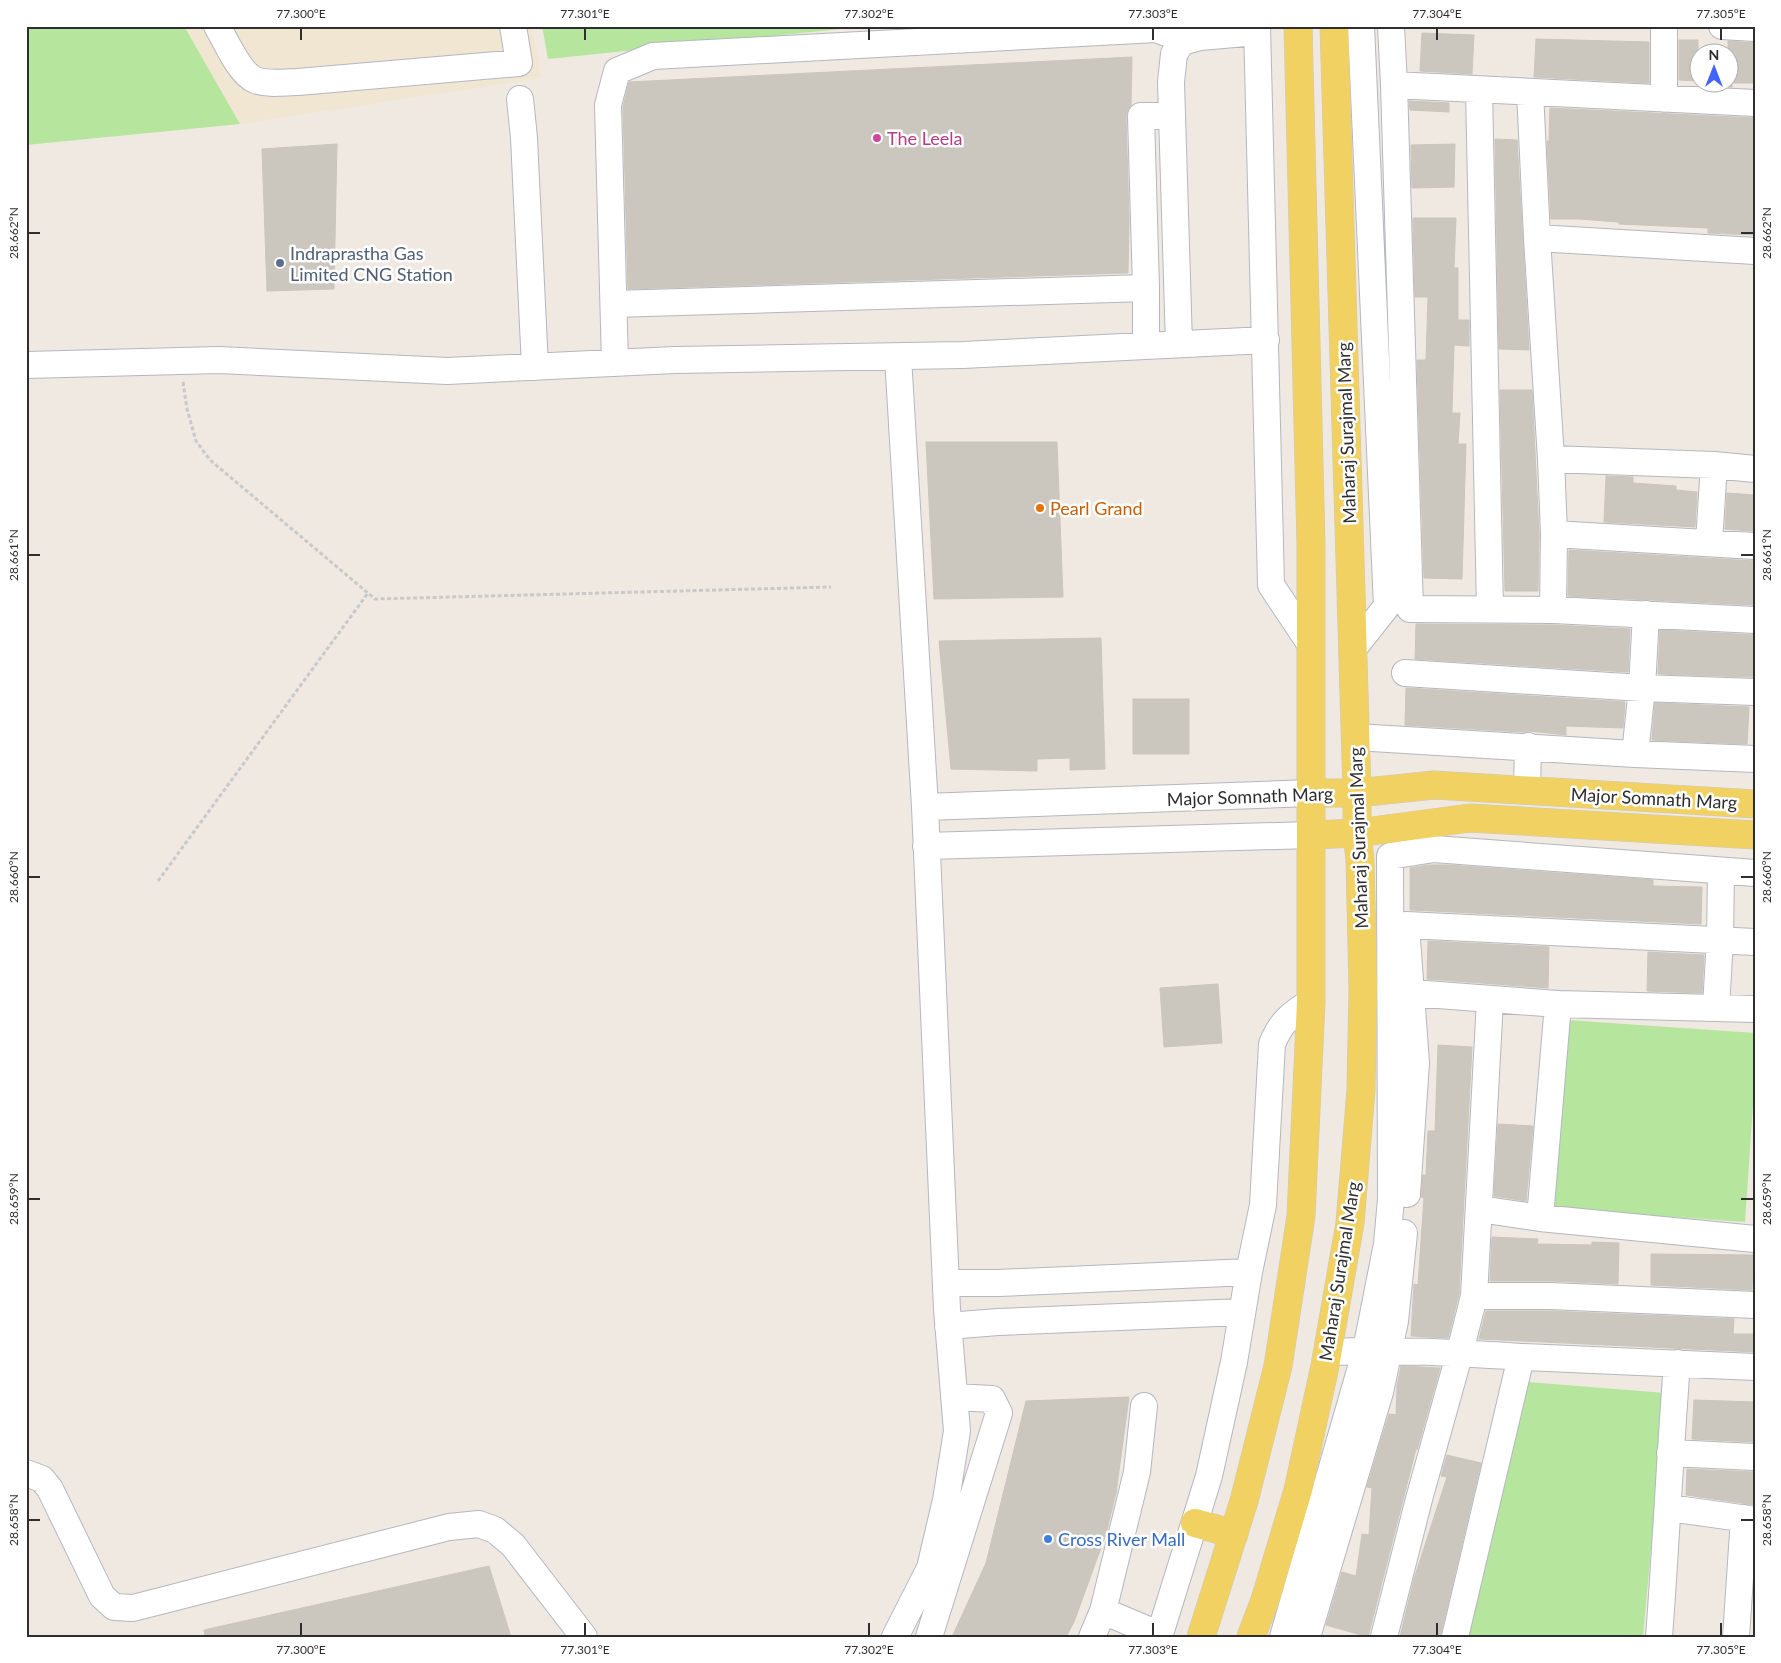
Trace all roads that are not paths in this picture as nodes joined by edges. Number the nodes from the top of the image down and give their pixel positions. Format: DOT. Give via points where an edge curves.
graph roads {
  1 [pos="217,26"];
  2 [pos="513,26"];
  3 [pos="1298,26"];
  4 [pos="1334,26"];
  5 [pos="1361,26"];
  6 [pos="1391,26"];
  7 [pos="1664,26"];
  8 [pos="1722,26"];
  9 [pos="1755,28"];
  10 [pos="1257,29"];
  11 [pos="1182,42"];
  12 [pos="1394,85"];
  13 [pos="1479,90"];
  14 [pos="1530,92"];
  15 [pos="520,98"];
  16 [pos="1664,98"];
  17 [pos="1755,103"];
  18 [pos="1172,116"];
  19 [pos="1537,238"];
  20 [pos="1755,251"];
  21 [pos="1146,288"];
  22 [pos="614,304"];
  23 [pos="1266,340"];
  24 [pos="1179,344"];
  25 [pos="1146,345"];
  26 [pos="898,357"];
  27 [pos="615,363"];
  28 [pos="26,365"];
  29 [pos="535,367"];
  30 [pos="1551,459"];
  31 [pos="1714,465"];
  32 [pos="1755,469"];
  33 [pos="1554,534"];
  34 [pos="1709,542"];
  35 [pos="1755,546"];
  36 [pos="1490,609"];
  37 [pos="1553,610"];
  38 [pos="1646,614"];
  39 [pos="1755,620"];
  40 [pos="1311,645"];
  41 [pos="1353,649"];
  42 [pos="1405,673"];
  43 [pos="1642,688"];
  44 [pos="1755,692"];
  45 [pos="1356,737"];
  46 [pos="1528,746"];
  47 [pos="1635,754"];
  48 [pos="1755,759"];
  49 [pos="1527,790"];
  50 [pos="1311,793"];
  51 [pos="1357,793"];
  52 [pos="1755,804"];
  53 [pos="924,807"];
  54 [pos="1357,833"];
  55 [pos="1311,835"];
  56 [pos="1755,835"];
  57 [pos="926,846"];
  58 [pos="1721,870"];
  59 [pos="1755,873"];
  60 [pos="1720,939"];
  61 [pos="1755,942"];
  62 [pos="1412,993"];
  63 [pos="1490,1000"];
  64 [pos="1311,1002"];
  65 [pos="1558,1004"];
  66 [pos="1716,1007"];
  67 [pos="1755,1009"];
  68 [pos="1480,1210"];
  69 [pos="1540,1218"];
  70 [pos="1755,1239"];
  71 [pos="1249,1272"];
  72 [pos="946,1283"];
  73 [pos="1474,1296"];
  74 [pos="1755,1306"];
  75 [pos="1242,1312"];
  76 [pos="948,1326"];
  77 [pos="1377,1350"];
  78 [pos="1328,1352"];
  79 [pos="1460,1352"];
  80 [pos="1522,1356"];
  81 [pos="1677,1363"];
  82 [pos="1755,1367"];
  83 [pos="954,1397"];
  84 [pos="1144,1406"];
  85 [pos="1670,1453"];
  86 [pos="1755,1457"];
  87 [pos="26,1473"];
  88 [pos="1668,1508"];
  89 [pos="1749,1519"];
  90 [pos="1195,1523"];
  91 [pos="1234,1534"];
  92 [pos="1103,1611"];
  93 [pos="1313,1635"];
  94 [pos="1159,1636"];
  95 [pos="584,1637"];
  96 [pos="895,1637"];
  97 [pos="929,1637"];
  98 [pos="1092,1637"];
  99 [pos="1201,1637"];
  100 [pos="1251,1637"];
  101 [pos="1283,1637"];
  102 [pos="1384,1637"];
  103 [pos="1455,1637"];
  104 [pos="1659,1637"];
  105 [pos="1736,1637"];
  1 -- 2 [label="street" via="243,71 255,80 271,82 519,63"];
  3 -- 40 [label="main road, Maharaj Surajmal Marg"];
  4 -- 41 [label="main road, Maharaj Surajmal Marg"];
  5 -- 41 [label="street" via="1387,606"];
  6 -- 12 [label="street"];
  7 -- 16 [label="street"];
  8 -- 9 [label="street"];
  10 -- 11 [label="street"];
  10 -- 23 [label="street"];
  11 -- 18 [label="street" via="1174,54"];
  11 -- 22 [label="street" via="1156,29 1136,30 653,56 617,72 608,105"];
  12 -- 13 [label="street"];
  12 -- 36 [label="street" via="1410,609"];
  13 -- 14 [label="street"];
  13 -- 36 [label="street"];
  14 -- 16 [label="street"];
  14 -- 19 [label="street"];
  15 -- 29 [label="street"];
  16 -- 17 [label="street"];
  18 -- 21 [label="street" via="1140,116"];
  18 -- 24 [label="street"];
  19 -- 20 [label="street"];
  19 -- 30 [label="street"];
  21 -- 22 [label="street"];
  21 -- 25 [label="street"];
  22 -- 27 [label="street"];
  23 -- 24 [label="street"];
  23 -- 40 [label="street" via="1270,585"];
  24 -- 25 [label="street"];
  25 -- 26 [label="street"];
  26 -- 27 [label="street"];
  26 -- 53 [label="street"];
  27 -- 29 [label="street"];
  28 -- 29 [label="street" via="219,360 447,371"];
  30 -- 31 [label="street"];
  30 -- 33 [label="street"];
  31 -- 32 [label="street"];
  31 -- 34 [label="street"];
  33 -- 34 [label="street"];
  33 -- 37 [label="street"];
  34 -- 35 [label="street"];
  36 -- 37 [label="street"];
  37 -- 38 [label="street"];
  38 -- 39 [label="street"];
  38 -- 43 [label="street"];
  40 -- 50 [label="main road, Maharaj Surajmal Marg"];
  41 -- 45 [label="main road, Maharaj Surajmal Marg"];
  42 -- 43 [label="street"];
  43 -- 44 [label="street"];
  43 -- 47 [label="street"];
  45 -- 46 [label="street"];
  45 -- 51 [label="main road, Maharaj Surajmal Marg"];
  46 -- 47 [label="street"];
  46 -- 49 [label="street"];
  47 -- 48 [label="street"];
  49 -- 51 [label="main road, Major Somnath Marg" via="1434,785"];
  49 -- 52 [label="main road, Major Somnath Marg"];
  50 -- 51 [label="main road, Major Somnath Marg"];
  50 -- 53 [label="street, Major Somnath Marg"];
  50 -- 55 [label="main road, Maharaj Surajmal Marg"];
  51 -- 54 [label="main road, Maharaj Surajmal Marg"];
  53 -- 57 [label="street"];
  54 -- 55 [label="main road, Major Somnath Marg"];
  54 -- 56 [label="main road, Major Somnath Marg" via="1470,818"];
  54 -- 78 [label="main road, Maharaj Surajmal Marg" via="1362,989 1360,1090 1350,1223"];
  55 -- 57 [label="street, Major Somnath Marg"];
  55 -- 64 [label="main road, Maharaj Surajmal Marg"];
  57 -- 72 [label="street"];
  58 -- 59 [label="street"];
  58 -- 60 [label="street"];
  58 -- 77 [label="street" via="1434,849 1390,856 1392,1199"];
  60 -- 61 [label="street"];
  60 -- 62 [label="street" via="1406,925"];
  60 -- 66 [label="street"];
  62 -- 63 [label="street"];
  62 -- 77 [label="street" via="1416,1063 1396,1321"];
  63 -- 65 [label="street"];
  63 -- 68 [label="street"];
  64 -- 71 [label="street" via="1291,1014 1272,1044 1263,1205"];
  64 -- 91 [label="main road, Maharaj Surajmal Marg" via="1301,1216 1278,1366"];
  65 -- 66 [label="street"];
  65 -- 69 [label="street"];
  66 -- 67 [label="street"];
  68 -- 69 [label="street"];
  68 -- 73 [label="street"];
  69 -- 70 [label="street"];
  71 -- 72 [label="street" via="998,1284"];
  71 -- 75 [label="street"];
  72 -- 76 [label="street"];
  73 -- 74 [label="street" via="1550,1296"];
  73 -- 79 [label="street"];
  75 -- 76 [label="street"];
  75 -- 90 [label="street" via="1209,1476"];
  76 -- 83 [label="street"];
  77 -- 78 [label="street"];
  77 -- 79 [label="street"];
  77 -- 93 [label="street" via="1380,1392"];
  77 -- 101 [label="street"];
  78 -- 100 [label="main road, Maharaj Surajmal Marg" via="1298,1490"];
  79 -- 80 [label="street"];
  79 -- 102 [label="street"];
  80 -- 81 [label="street"];
  80 -- 103 [label="street"];
  81 -- 82 [label="street"];
  81 -- 85 [label="street"];
  83 -- 96 [label="street" via="957,1431 946,1500 930,1568"];
  83 -- 97 [label="street" via="992,1399 999,1412"];
  84 -- 92 [label="street" via="1137,1472"];
  85 -- 86 [label="street"];
  85 -- 88 [label="street"];
  87 -- 95 [label="street" via="42,1480 50,1489 102,1596 114,1607 132,1608 449,1527 479,1524 495,1530 513,1545"];
  88 -- 89 [label="street"];
  88 -- 104 [label="street"];
  89 -- 105 [label="street"];
  90 -- 91 [label="main road"];
  90 -- 94 [label="street"];
  91 -- 99 [label="main road, Maharaj Surajmal Marg"];
  92 -- 94 [label="street"];
  92 -- 98 [label="street"];
}
